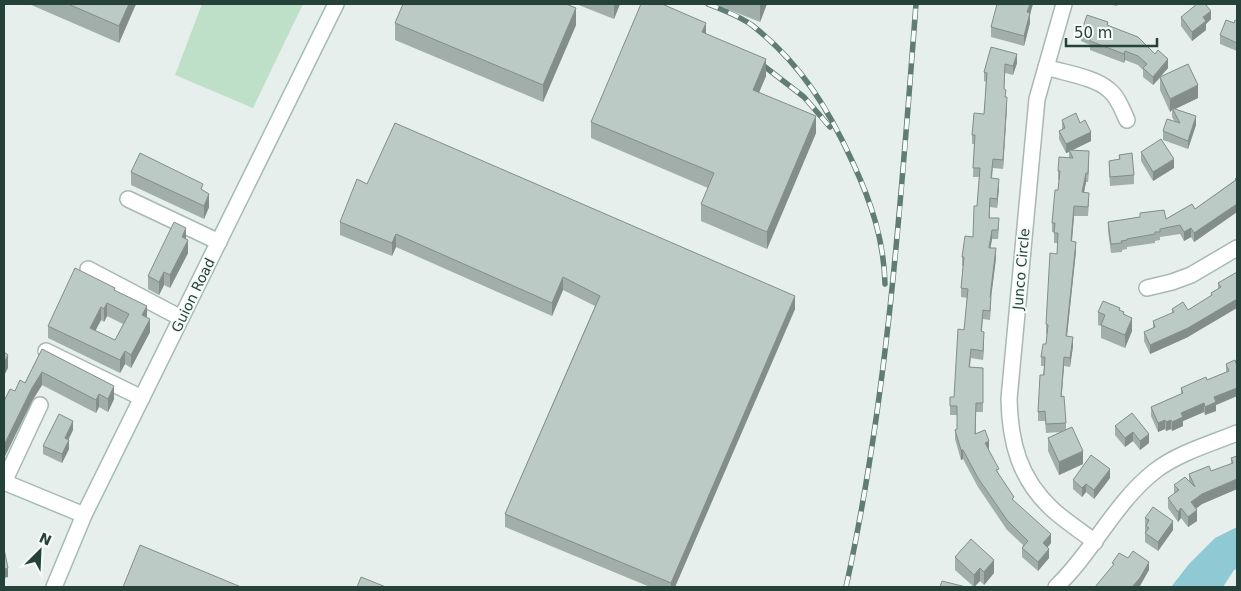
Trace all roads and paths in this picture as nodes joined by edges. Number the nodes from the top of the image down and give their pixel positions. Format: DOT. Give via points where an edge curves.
graph roads {
  1 [pos="336,4"];
  2 [pos="1064,4"];
  3 [pos="1046,68"];
  4 [pos="1127,120"];
  5 [pos="128,199"];
  6 [pos="218,242"];
  7 [pos="1237,248"];
  8 [pos="88,269"];
  9 [pos="1147,288"];
  10 [pos="181,318"];
  11 [pos="46,351"];
  12 [pos="142,398"];
  13 [pos="40,405"];
  14 [pos="1237,433"];
  15 [pos="4,482"];
  16 [pos="84,515"];
  17 [pos="1095,542"];
  18 [pos="54,587"];
  19 [pos="1056,587"];
  1 -- 6 [label="street, Guion Road"];
  2 -- 3 [label="street, Junco Circle"];
  3 -- 4 [label="street" via="1090,80 1108,89"];
  3 -- 17 [label="street, Junco Circle" via="1037,99 1009,398 1010,426 1018,460 1033,486 1052,509"];
  5 -- 6 [label="street"];
  6 -- 10 [label="street, Guion Road"];
  7 -- 9 [label="street" via="1191,274"];
  8 -- 10 [label="street"];
  10 -- 12 [label="street, Guion Road"];
  11 -- 12 [label="street"];
  12 -- 16 [label="street, Guion Road"];
  13 -- 15 [label="street"];
  14 -- 17 [label="street" via="1176,458 1155,471 1130,495"];
  15 -- 16 [label="street"];
  16 -- 18 [label="street, Guion Road"];
  17 -- 19 [label="street"];
}
